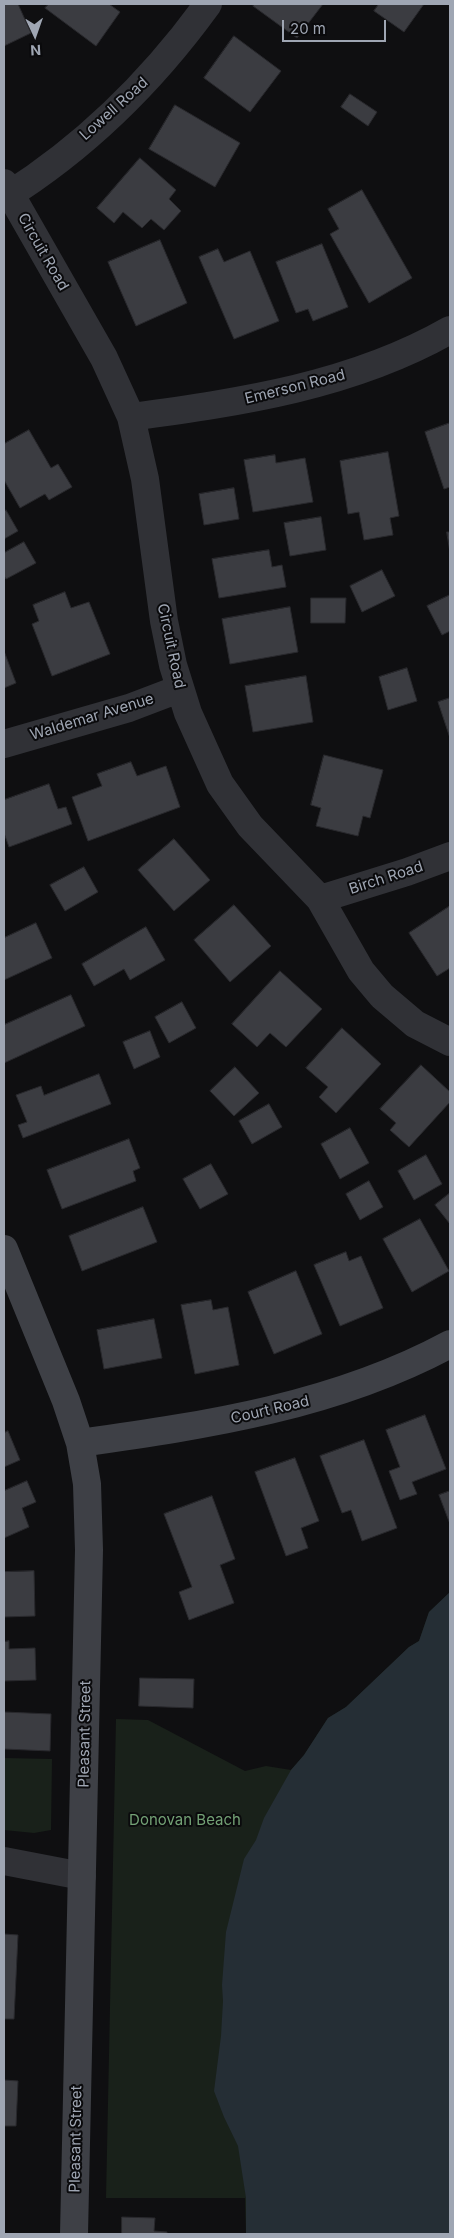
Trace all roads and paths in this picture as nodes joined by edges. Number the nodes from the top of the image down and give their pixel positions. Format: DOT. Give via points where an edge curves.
graph roads {
  1 [pos="208,4"];
  2 [pos="6,192"];
  3 [pos="450,330"];
  4 [pos="131,417"];
  5 [pos="179,689"];
  6 [pos="4,744"];
  7 [pos="450,856"];
  8 [pos="320,899"];
  9 [pos="450,1042"];
  10 [pos="4,1249"];
  11 [pos="450,1344"];
  12 [pos="80,1444"];
  13 [pos="4,1861"];
  14 [pos="82,1876"];
  15 [pos="74,2234"];
  1 -- 2 [label="street, Lowell Road" via="180,42 130,97 64,154"];
  2 -- 4 [label="street, Circuit Road" via="104,358"];
  3 -- 4 [label="street, Emerson Road" via="392,358 301,387 227,404"];
  4 -- 5 [label="street, Circuit Road" via="145,479 164,621"];
  5 -- 6 [label="street, Waldemar Avenue" via="129,708"];
  5 -- 8 [label="street, Circuit Road" via="197,737 230,800 256,833"];
  7 -- 8 [label="street, Birch Road"];
  8 -- 9 [label="street, Circuit Road" via="361,972 382,996 409,1020"];
  10 -- 12 [label="main road, Pleasant Street" via="66,1401"];
  11 -- 12 [label="main road, Court Road" via="372,1380 280,1409 186,1428"];
  12 -- 14 [label="main road, Pleasant Street" via="87,1484 89,1550"];
  13 -- 14 [label="street"];
  14 -- 15 [label="main road, Pleasant Street"];
}
